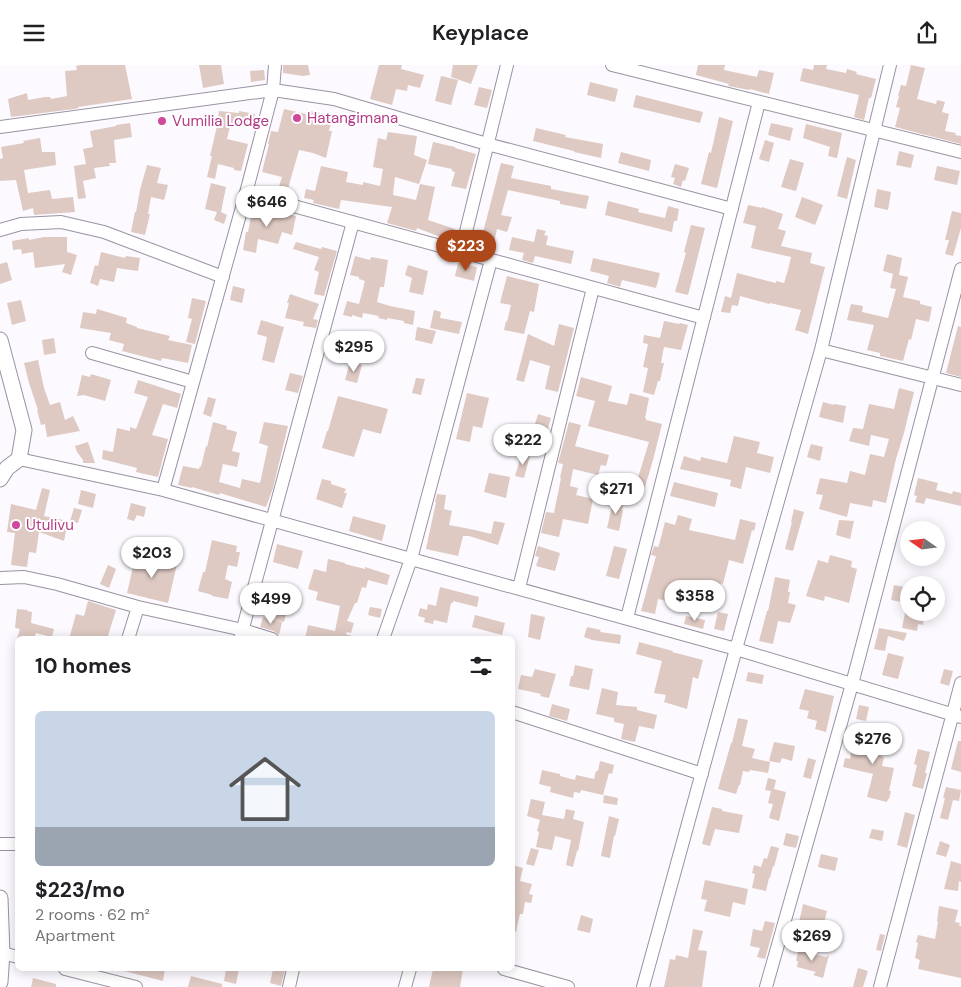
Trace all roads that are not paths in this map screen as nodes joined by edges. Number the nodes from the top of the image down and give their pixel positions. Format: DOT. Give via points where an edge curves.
graph roads {
  1 [pos="275,65"];
  2 [pos="507,65"];
  3 [pos="612,65"];
  4 [pos="890,65"];
  5 [pos="273,90"];
  6 [pos="759,102"];
  7 [pos="0,127"];
  8 [pos="875,131"];
  9 [pos="487,144"];
  10 [pos="961,153"];
  11 [pos="246,193"];
  12 [pos="732,209"];
  13 [pos="353,222"];
  14 [pos="0,229"];
  15 [pos="461,252"];
  16 [pos="491,260"];
  17 [pos="961,269"];
  18 [pos="223,277"];
  19 [pos="593,288"];
  20 [pos="704,318"];
  21 [pos="1,346"];
  22 [pos="821,350"];
  23 [pos="92,353"];
  24 [pos="932,378"];
  25 [pos="193,382"];
  26 [pos="961,385"];
  27 [pos="19,459"];
  28 [pos="0,479"];
  29 [pos="163,490"];
  30 [pos="272,520"];
  31 [pos="410,559"];
  32 [pos="0,578"];
  33 [pos="519,588"];
  34 [pos="138,607"];
  35 [pos="628,618"];
  36 [pos="241,635"];
  37 [pos="129,636"];
  38 [pos="384,636"];
  39 [pos="736,649"];
  40 [pos="961,683"];
  41 [pos="852,684"];
  42 [pos="515,714"];
  43 [pos="957,716"];
  44 [pos="702,774"];
  45 [pos="0,844"];
  46 [pos="15,845"];
  47 [pos="0,898"];
  48 [pos="2,953"];
  49 [pos="15,956"];
  50 [pos="73,971"];
  51 [pos="293,971"];
  52 [pos="409,971"];
  53 [pos="511,971"];
  54 [pos="0,982"];
  55 [pos="136,987"];
  56 [pos="288,987"];
  57 [pos="405,987"];
  58 [pos="568,987"];
  59 [pos="644,987"];
  60 [pos="766,987"];
  61 [pos="880,987"];
  1 -- 5 [label="street"];
  2 -- 9 [label="street"];
  3 -- 6 [label="street"];
  4 -- 8 [label="street"];
  5 -- 7 [label="street"];
  5 -- 9 [label="street" via="334,99"];
  5 -- 11 [label="street"];
  6 -- 8 [label="street"];
  6 -- 12 [label="street"];
  8 -- 10 [label="street"];
  8 -- 22 [label="street"];
  9 -- 12 [label="street"];
  9 -- 15 [label="street"];
  11 -- 13 [label="street"];
  11 -- 18 [label="street"];
  12 -- 20 [label="street"];
  13 -- 15 [label="street"];
  13 -- 30 [label="street"];
  14 -- 18 [label="street" via="21,224 60,222 104,232"];
  15 -- 16 [label="street"];
  16 -- 19 [label="street"];
  16 -- 31 [label="street"];
  17 -- 24 [label="street"];
  18 -- 25 [label="street"];
  19 -- 20 [label="street"];
  19 -- 33 [label="street"];
  20 -- 35 [label="street"];
  21 -- 27 [label="street" via="24,430"];
  22 -- 24 [label="street"];
  22 -- 39 [label="street"];
  23 -- 25 [label="street"];
  24 -- 26 [label="street"];
  24 -- 41 [label="street"];
  25 -- 29 [label="street"];
  27 -- 28 [label="street" via="7,468"];
  27 -- 29 [label="street"];
  29 -- 30 [label="street"];
  30 -- 31 [label="street"];
  30 -- 36 [label="street"];
  31 -- 33 [label="street"];
  31 -- 38 [label="street"];
  32 -- 34 [label="street" via="24,577"];
  33 -- 35 [label="street"];
  34 -- 36 [label="street"];
  34 -- 37 [label="street"];
  35 -- 39 [label="street"];
  39 -- 41 [label="street"];
  39 -- 44 [label="street"];
  40 -- 43 [label="street"];
  41 -- 43 [label="street"];
  41 -- 60 [label="street"];
  42 -- 44 [label="street"];
  43 -- 61 [label="street"];
  44 -- 59 [label="street"];
  45 -- 46 [label="street"];
  47 -- 48 [label="street"];
  48 -- 49 [label="street"];
  48 -- 54 [label="street"];
  50 -- 55 [label="street"];
  51 -- 56 [label="street"];
  52 -- 57 [label="street"];
  53 -- 58 [label="street"];
}
